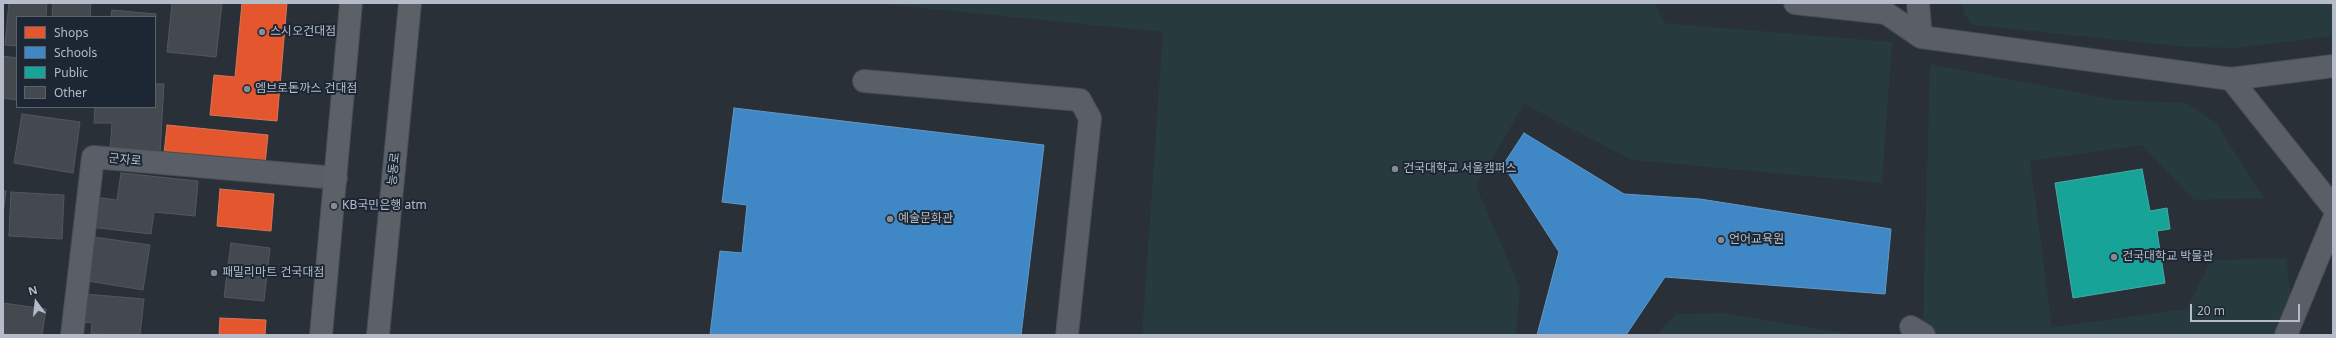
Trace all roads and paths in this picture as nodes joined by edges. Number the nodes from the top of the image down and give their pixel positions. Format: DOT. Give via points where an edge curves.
graph roads {
  1 [pos="351,3"];
  2 [pos="410,3"];
  3 [pos="1795,3"];
  4 [pos="1918,3"];
  5 [pos="1890,8"];
  6 [pos="1921,38"];
  7 [pos="2333,66"];
  8 [pos="2231,79"];
  9 [pos="864,81"];
  10 [pos="336,178"];
  11 [pos="2333,208"];
  12 [pos="2333,221"];
  13 [pos="72,335"];
  14 [pos="321,335"];
  15 [pos="378,335"];
  16 [pos="1067,335"];
  17 [pos="2286,335"];
  1 -- 10 [label="main road"];
  2 -- 15 [label="main road, 능동로"];
  3 -- 5 [label="street"];
  4 -- 6 [label="street"];
  5 -- 6 [label="street"];
  6 -- 8 [label="street"];
  7 -- 8 [label="street"];
  8 -- 11 [label="street"];
  9 -- 16 [label="street" via="1080,100 1090,118"];
  10 -- 13 [label="street, 군자로" via="93,157"];
  10 -- 14 [label="main road"];
  12 -- 17 [label="street"];
}
